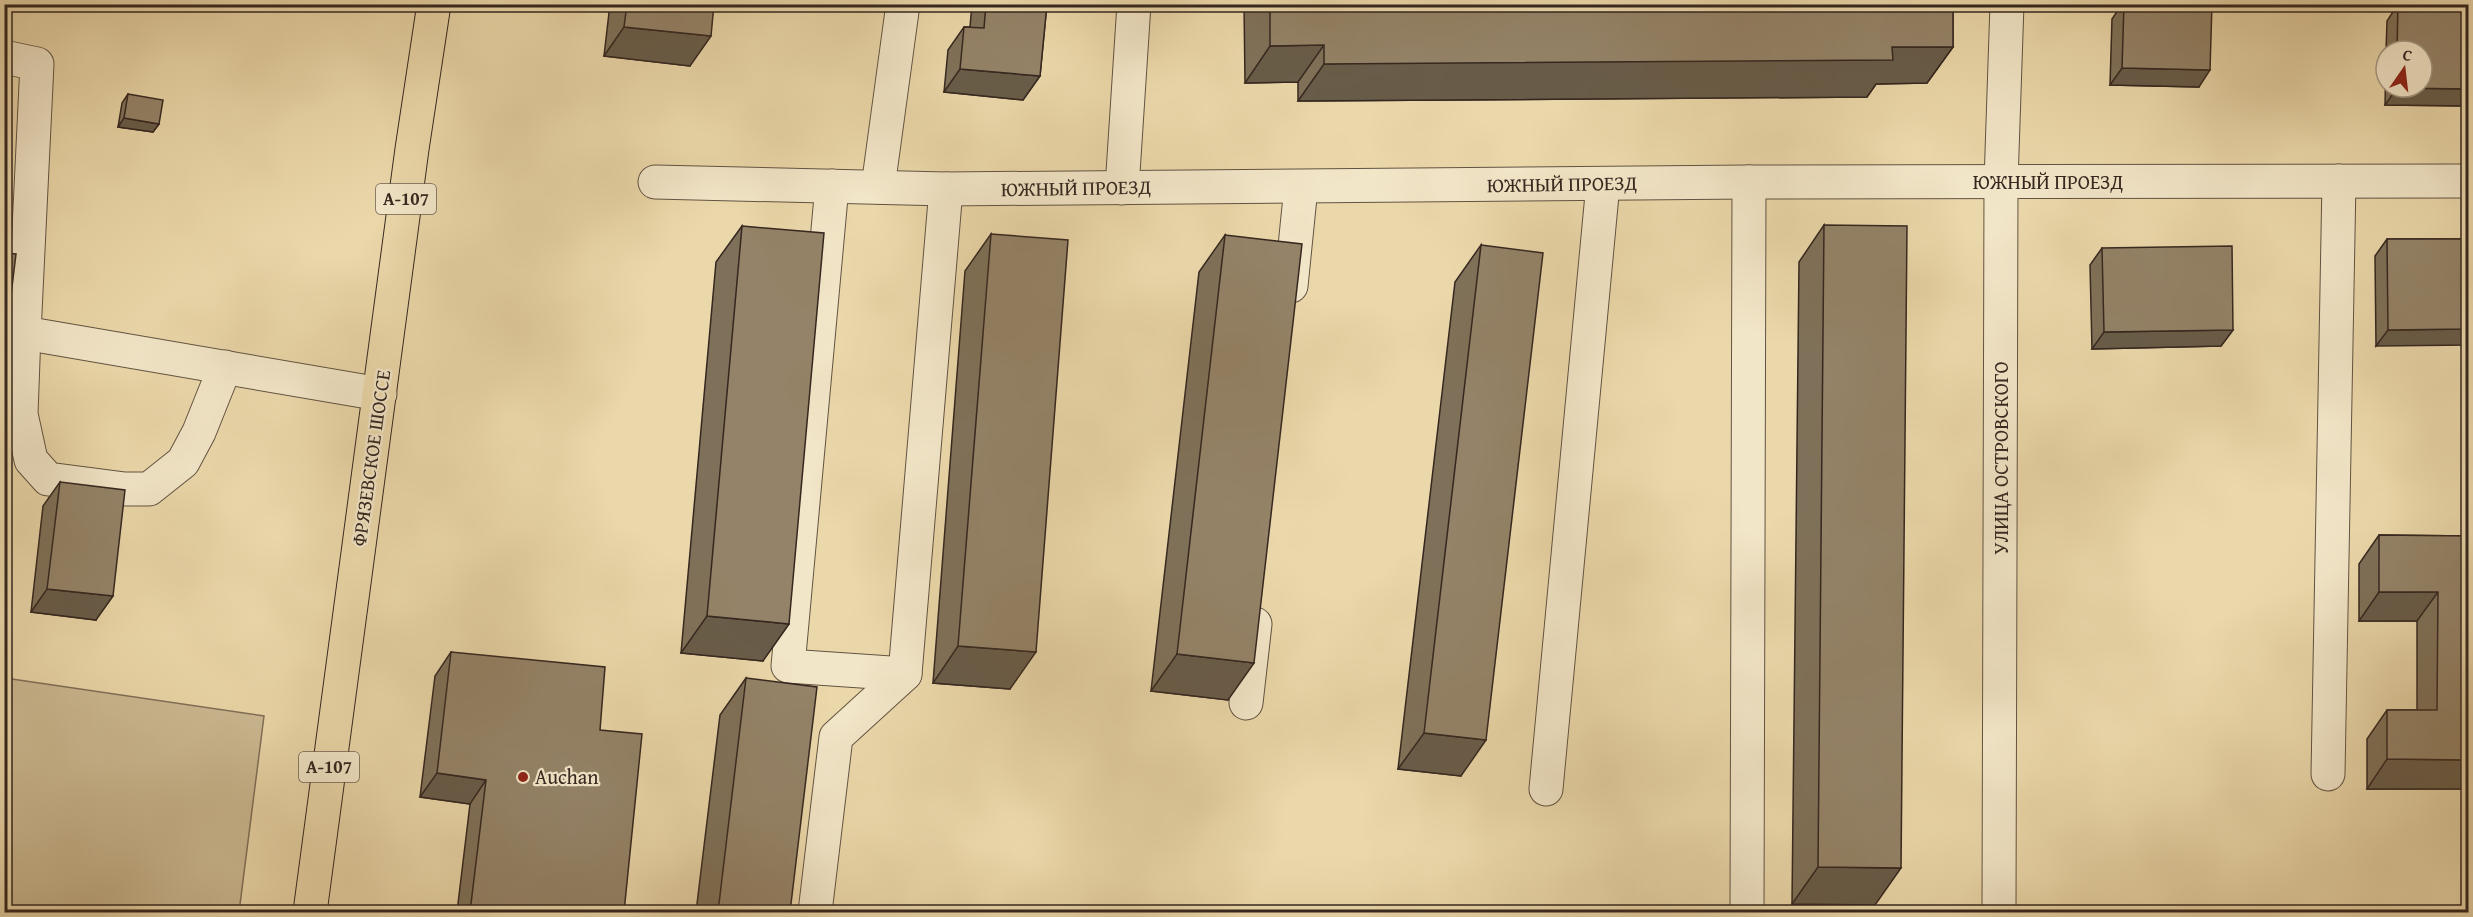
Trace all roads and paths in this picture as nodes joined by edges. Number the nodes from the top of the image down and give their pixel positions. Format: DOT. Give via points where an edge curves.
graph roads {
  1 [pos="434,4"];
  2 [pos="903,4"];
  3 [pos="1134,4"];
  4 [pos="2007,4"];
  5 [pos="4,57"];
  6 [pos="655,182"];
  7 [pos="1749,182"];
  8 [pos="2001,182"];
  9 [pos="2339,182"];
  10 [pos="2469,182"];
  11 [pos="1603,184"];
  12 [pos="832,186"];
  13 [pos="878,187"];
  14 [pos="1301,187"];
  15 [pos="1122,188"];
  16 [pos="946,189"];
  17 [pos="1288,316"];
  18 [pos="24,333"];
  19 [pos="225,367"];
  20 [pos="380,393"];
  21 [pos="1257,597"];
  22 [pos="905,674"];
  23 [pos="1246,703"];
  24 [pos="2328,774"];
  25 [pos="1546,789"];
  26 [pos="310,912"];
  27 [pos="815,912"];
  28 [pos="1747,912"];
  29 [pos="2000,912"];
  1 -- 20 [label="highway, ФРЯЗЕВСКОЕ ШОССЕ / А-107"];
  2 -- 13 [label="street"];
  3 -- 15 [label="street"];
  4 -- 8 [label="street, УЛИЦА ОСТРОВСКОГО"];
  5 -- 18 [label="street" via="37,64"];
  6 -- 12 [label="street, ЮЖНЫЙ ПРОЕЗД"];
  7 -- 8 [label="street, ЮЖНЫЙ ПРОЕЗД"];
  7 -- 11 [label="street, ЮЖНЫЙ ПРОЕЗД"];
  7 -- 28 [label="street"];
  8 -- 9 [label="street, ЮЖНЫЙ ПРОЕЗД"];
  8 -- 29 [label="street, УЛИЦА ОСТРОВСКОГО"];
  9 -- 10 [label="street, ЮЖНЫЙ ПРОЕЗД"];
  9 -- 24 [label="street"];
  11 -- 14 [label="street, ЮЖНЫЙ ПРОЕЗД"];
  11 -- 25 [label="street"];
  12 -- 13 [label="street, ЮЖНЫЙ ПРОЕЗД"];
  12 -- 22 [label="street" via="788,666"];
  13 -- 16 [label="street, ЮЖНЫЙ ПРОЕЗД"];
  14 -- 15 [label="street, ЮЖНЫЙ ПРОЕЗД"];
  14 -- 17 [label="street"];
  15 -- 16 [label="street, ЮЖНЫЙ ПРОЕЗД"];
  16 -- 22 [label="street"];
  18 -- 19 [label="street"];
  18 -- 19 [label="street" via="21,414 31,460 48,479 149,489 183,462"];
  19 -- 20 [label="street"];
  20 -- 26 [label="highway, ФРЯЗЕВСКОЕ ШОССЕ / А-107"];
  21 -- 23 [label="street"];
  22 -- 27 [label="street" via="836,737"];
}
